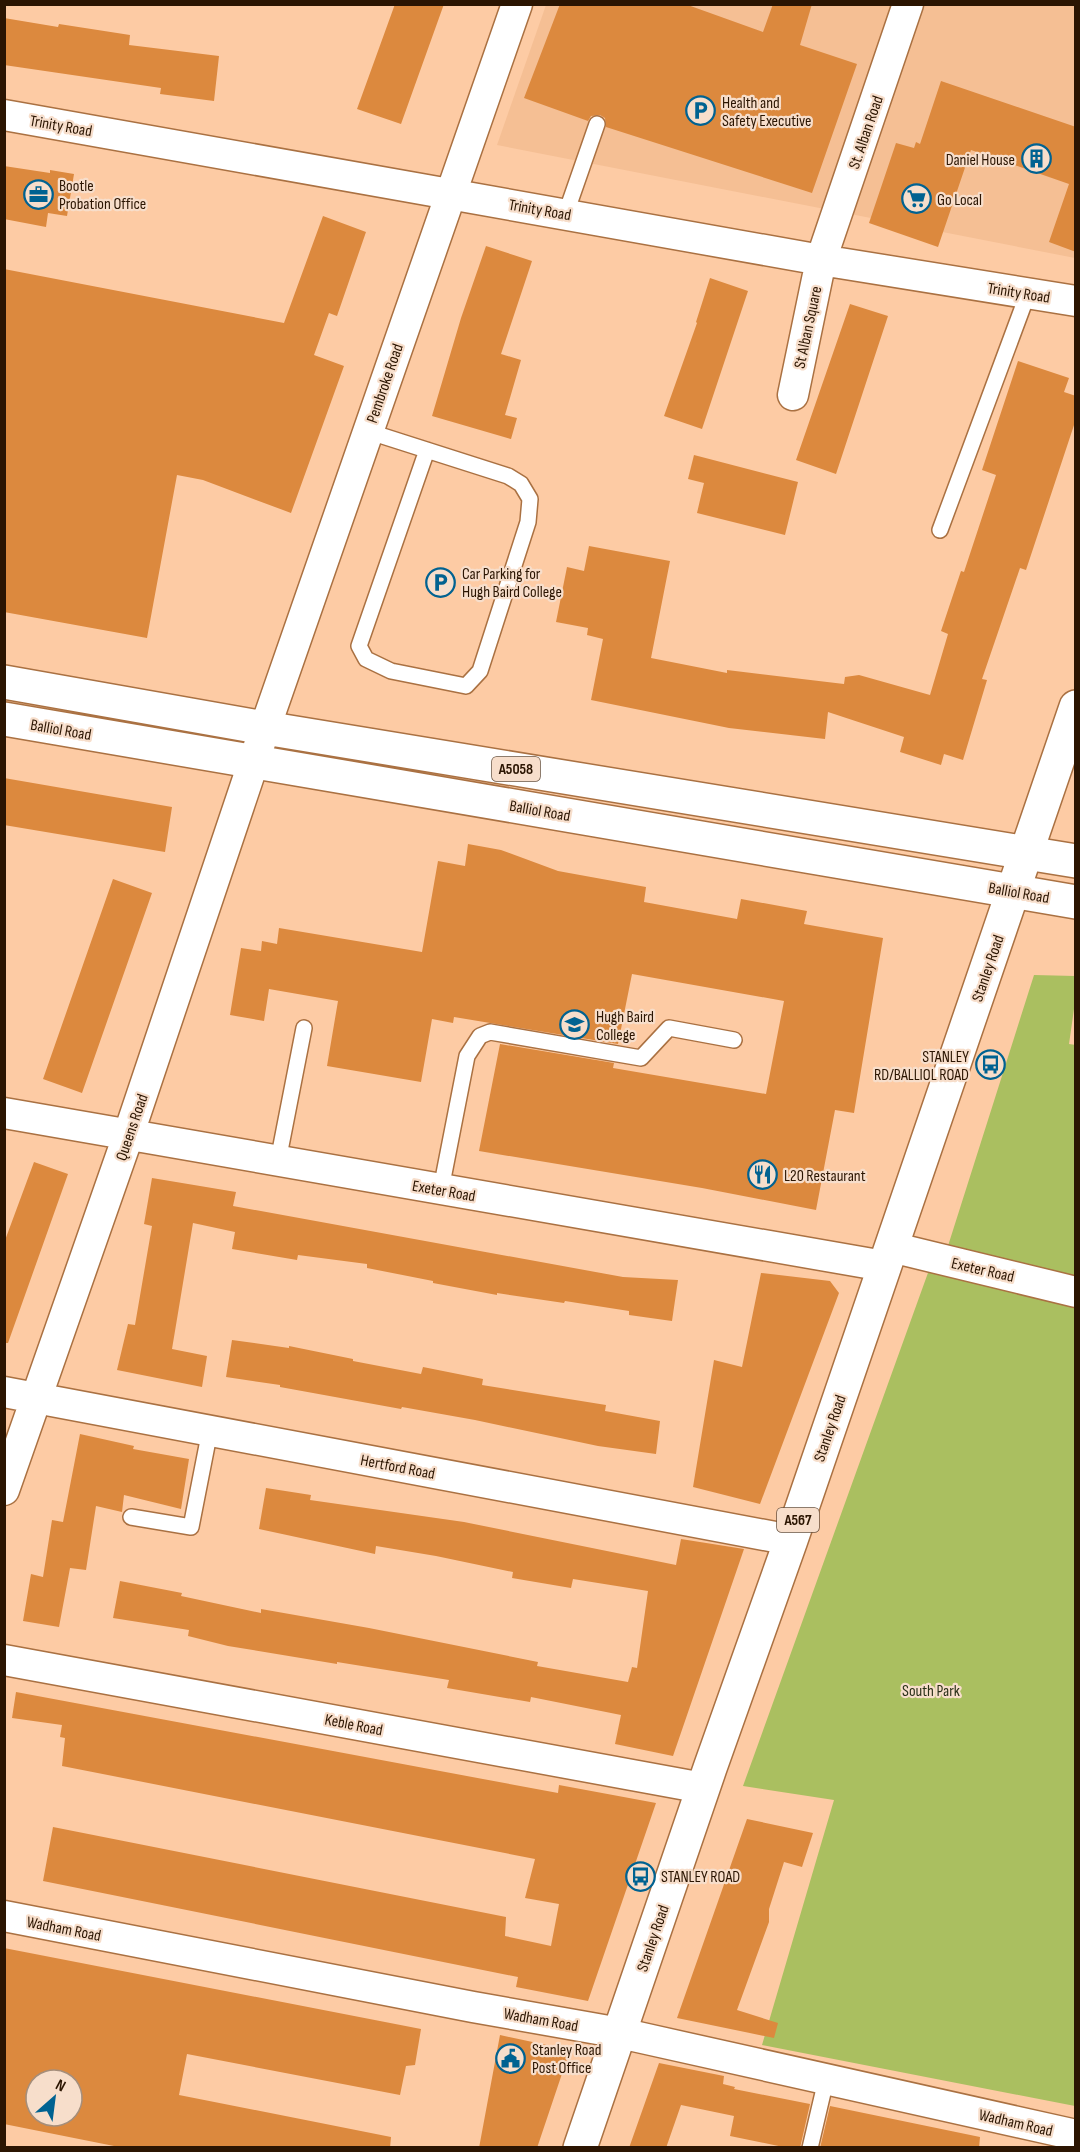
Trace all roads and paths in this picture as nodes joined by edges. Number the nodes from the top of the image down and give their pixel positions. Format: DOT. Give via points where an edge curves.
graph roads {
  1 [pos="517,4"];
  2 [pos="908,4"];
  3 [pos="4,115"];
  4 [pos="597,124"];
  5 [pos="451,193"];
  6 [pos="566,213"];
  7 [pos="821,260"];
  8 [pos="1028,293"];
  9 [pos="1076,301"];
  10 [pos="793,395"];
  11 [pos="367,431"];
  12 [pos="427,450"];
  13 [pos="940,530"];
  14 [pos="4,682"];
  15 [pos="1076,707"];
  16 [pos="4,719"];
  17 [pos="265,728"];
  18 [pos="254,762"];
  19 [pos="1027,853"];
  20 [pos="1076,861"];
  21 [pos="1014,891"];
  22 [pos="1076,902"];
  23 [pos="304,1028"];
  24 [pos="734,1040"];
  25 [pos="4,1113"];
  26 [pos="128,1136"];
  27 [pos="278,1161"];
  28 [pos="441,1190"];
  29 [pos="888,1256"];
  30 [pos="1076,1292"];
  31 [pos="4,1392"];
  32 [pos="37,1398"];
  33 [pos="210,1430"];
  34 [pos="4,1490"];
  35 [pos="131,1517"];
  36 [pos="791,1540"];
  37 [pos="4,1660"];
  38 [pos="703,1788"];
  39 [pos="4,1916"];
  40 [pos="620,2033"];
  41 [pos="826,2079"];
  42 [pos="1076,2135"];
  43 [pos="580,2148"];
  44 [pos="810,2148"];
  1 -- 5 [label="street, Pembroke Road"];
  2 -- 7 [label="street, St. Alban Road"];
  3 -- 5 [label="street, Trinity Road"];
  4 -- 6 [label="lane"];
  5 -- 6 [label="street, Trinity Road"];
  5 -- 11 [label="street, Pembroke Road"];
  6 -- 7 [label="street, Trinity Road"];
  7 -- 8 [label="street, Trinity Road"];
  7 -- 10 [label="street, St Alban Square"];
  8 -- 9 [label="street, Trinity Road"];
  8 -- 13 [label="lane"];
  11 -- 12 [label="lane"];
  11 -- 17 [label="street, Pembroke Road"];
  12 -- 12 [label="lane" via="508,476 521,484 530,500 528,522 488,650 480,671 466,686 391,671 366,659 359,646"];
  14 -- 17 [label="main road, A5058"];
  15 -- 19 [label="main road, Stanley Road / A567"];
  16 -- 18 [label="main road, Balliol Road / A5058"];
  17 -- 18 [label="street, Pembroke Road"];
  17 -- 19 [label="main road, A5058"];
  18 -- 21 [label="main road, Balliol Road / A5058"];
  18 -- 26 [label="street, Queens Road"];
  19 -- 20 [label="main road, A5058"];
  19 -- 21 [label="main road, Stanley Road / A567"];
  21 -- 22 [label="main road, Balliol Road / A5058"];
  21 -- 29 [label="main road, Stanley Road / A567"];
  23 -- 27 [label="lane"];
  24 -- 28 [label="lane" via="669,1029 641,1058 490,1032 480,1036 467,1056"];
  25 -- 26 [label="street, Exeter Road"];
  26 -- 27 [label="street, Exeter Road"];
  26 -- 32 [label="street, Queens Road"];
  27 -- 28 [label="street, Exeter Road"];
  28 -- 29 [label="street, Exeter Road"];
  29 -- 30 [label="street, Exeter Road"];
  29 -- 36 [label="main road, Stanley Road / A567"];
  31 -- 32 [label="street, Hertford Road"];
  32 -- 33 [label="street, Hertford Road"];
  32 -- 34 [label="street, Queens Road"];
  33 -- 35 [label="lane" via="191,1527"];
  33 -- 36 [label="street, Hertford Road"];
  36 -- 38 [label="main road, Stanley Road / A567"];
  37 -- 38 [label="street, Keble Road"];
  38 -- 40 [label="main road, Stanley Road / A567"];
  39 -- 40 [label="street, Wadham Road"];
  40 -- 41 [label="street, Wadham Road"];
  40 -- 43 [label="main road, Stanley Road / A567"];
  41 -- 42 [label="street, Wadham Road"];
  41 -- 44 [label="lane"];
}
